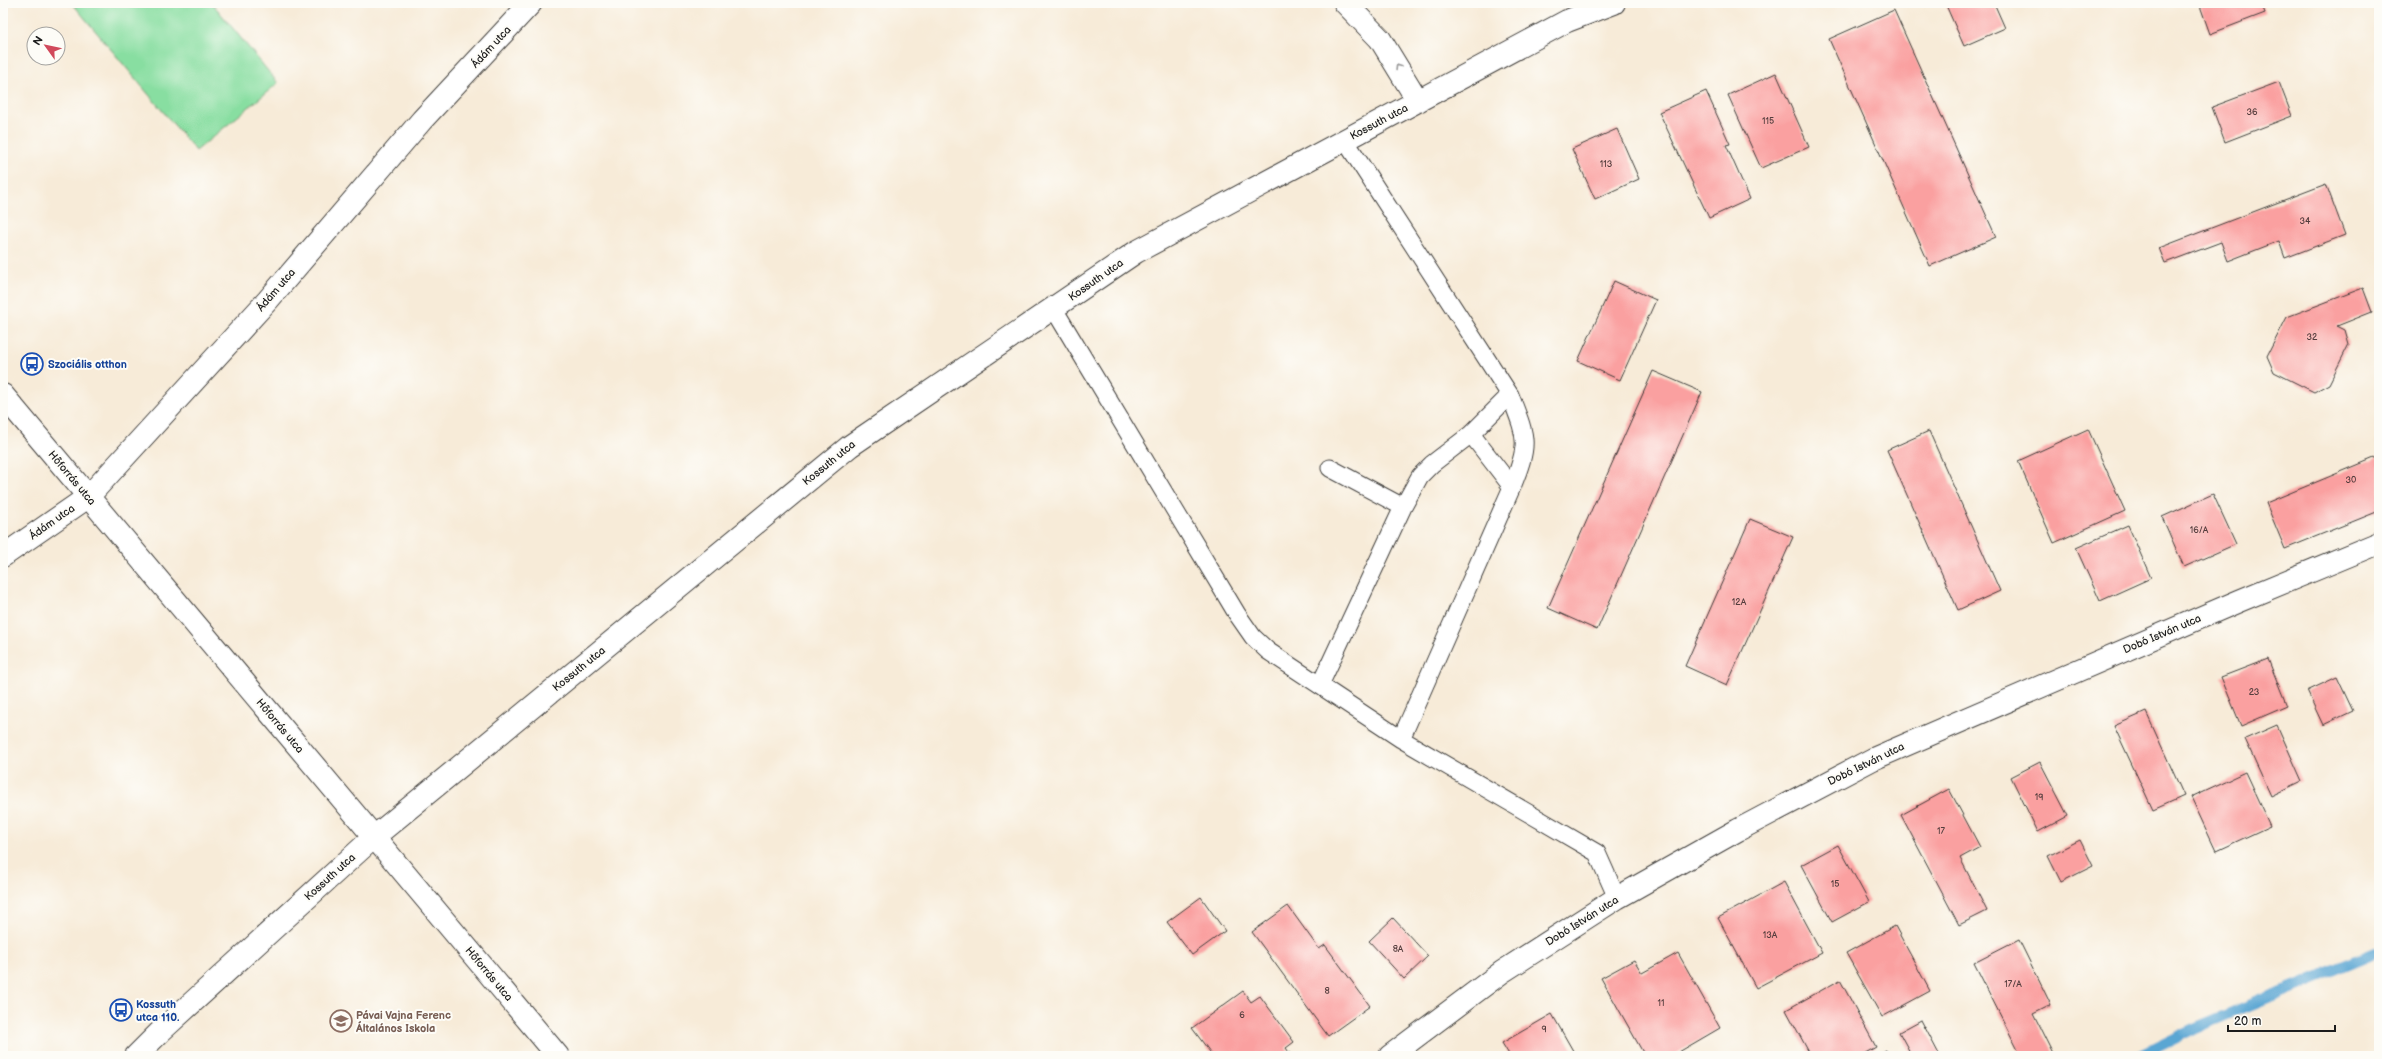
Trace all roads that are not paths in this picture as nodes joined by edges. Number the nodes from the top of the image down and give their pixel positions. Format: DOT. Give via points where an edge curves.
graph roads {
  1 [pos="531,3"];
  2 [pos="1345,3"];
  3 [pos="1614,3"];
  4 [pos="1418,100"];
  5 [pos="1345,140"];
  6 [pos="1054,309"];
  7 [pos="3,395"];
  8 [pos="1510,395"];
  9 [pos="1471,434"];
  10 [pos="1330,468"];
  11 [pos="1512,487"];
  12 [pos="88,497"];
  13 [pos="1404,506"];
  14 [pos="2379,543"];
  15 [pos="3,556"];
  16 [pos="1320,685"];
  17 [pos="1401,739"];
  18 [pos="374,837"];
  19 [pos="1617,898"];
  20 [pos="136,1056"];
  21 [pos="558,1056"];
  22 [pos="1390,1056"];
  1 -- 12 [label="street, Ádám utca" via="422,120 268,300"];
  4 -- 2 [label="street, one-way" via="1380,39"];
  3 -- 4 [label="street, Kossuth utca" via="1567,21"];
  4 -- 5 [label="street, Kossuth utca"];
  5 -- 6 [label="street, Kossuth utca" via="1136,252"];
  5 -- 8 [label="lane"];
  6 -- 16 [label="lane" via="1253,637 1268,651"];
  6 -- 18 [label="street, Kossuth utca" via="850,446"];
  7 -- 12 [label="street, Hőforrás utca"];
  8 -- 9 [label="lane"];
  8 -- 11 [label="lane" via="1523,428 1525,442 1525,454"];
  9 -- 11 [label="lane"];
  9 -- 13 [label="lane" via="1424,472"];
  10 -- 13 [label="lane"];
  11 -- 17 [label="lane"];
  12 -- 15 [label="street, Ádám utca"];
  12 -- 18 [label="street, Hőforrás utca"];
  13 -- 16 [label="lane"];
  14 -- 19 [label="street, Dobó István utca" via="1873,759 1738,830"];
  16 -- 17 [label="lane"];
  17 -- 19 [label="lane" via="1597,853"];
  18 -- 20 [label="street, Kossuth utca"];
  18 -- 21 [label="street, Hőforrás utca"];
  19 -- 22 [label="street, Dobó István utca" via="1502,972"];
}
